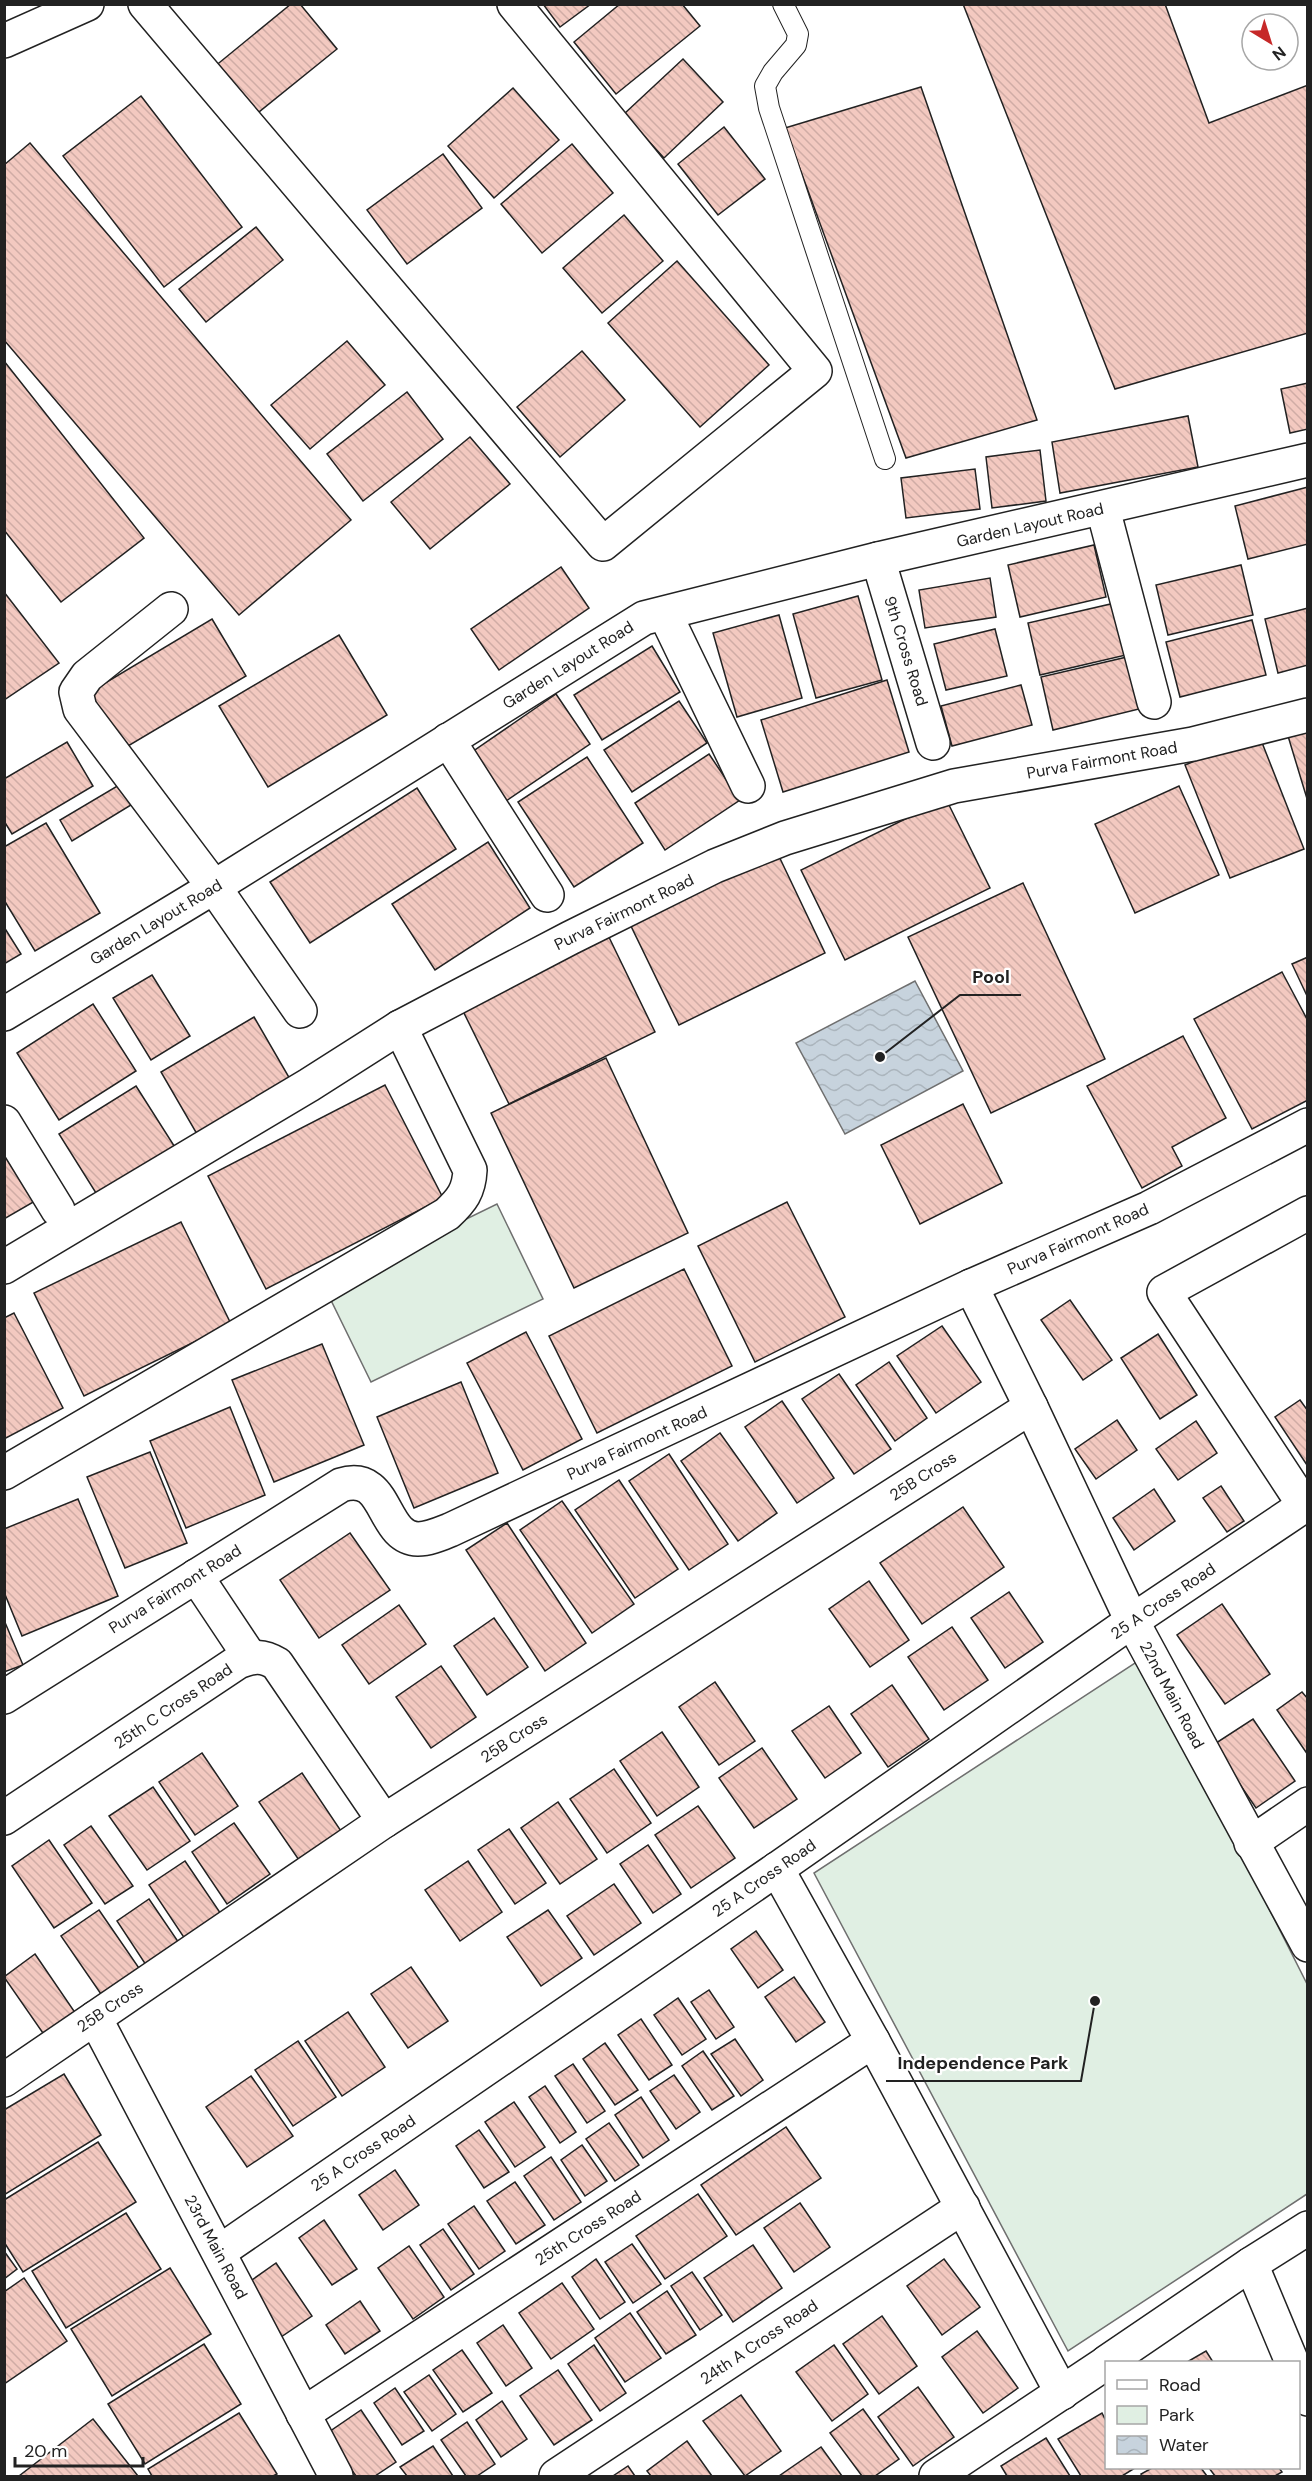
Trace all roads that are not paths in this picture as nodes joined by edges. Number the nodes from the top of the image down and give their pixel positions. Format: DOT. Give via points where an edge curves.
graph roads {
  1 [pos="87,4"];
  2 [pos="145,4"];
  3 [pos="514,4"];
  4 [pos="783,4"];
  5 [pos="4,40"];
  6 [pos="885,459"];
  7 [pos="1308,460"];
  8 [pos="1103,509"];
  9 [pos="879,559"];
  10 [pos="171,609"];
  11 [pos="665,614"];
  12 [pos="1154,702"];
  13 [pos="1308,715"];
  14 [pos="448,740"];
  15 [pos="933,743"];
  16 [pos="748,786"];
  17 [pos="214,887"];
  18 [pos="547,895"];
  19 [pos="300,1011"];
  20 [pos="4,1014"];
  21 [pos="400,1028"];
  22 [pos="4,1122"];
  23 [pos="1308,1125"];
  24 [pos="58,1210"];
  25 [pos="1308,1213"];
  26 [pos="4,1267"];
  27 [pos="971,1286"];
  28 [pos="1031,1407"];
  29 [pos="4,1473"];
  30 [pos="1306,1504"];
  31 [pos="196,1575"];
  32 [pos="1132,1621"];
  33 [pos="250,1657"];
  34 [pos="4,1697"];
  35 [pos="1308,1804"];
  36 [pos="4,1818"];
  37 [pos="384,1821"];
  38 [pos="1251,1843"];
  39 [pos="777,1869"];
  40 [pos="1308,1945"];
  41 [pos="95,2018"];
  42 [pos="873,2042"];
  43 [pos="4,2080"];
  44 [pos="963,2207"];
  45 [pos="1308,2228"];
  46 [pos="219,2252"];
  47 [pos="1251,2264"];
  48 [pos="1110,2361"];
  49 [pos="1292,2361"];
  50 [pos="1105,2364"];
  51 [pos="1300,2380"];
  52 [pos="1062,2393"];
  53 [pos="1308,2399"];
  54 [pos="303,2414"];
  55 [pos="336,2476"];
  56 [pos="556,2476"];
  57 [pos="936,2476"];
  1 -- 5 [label="street"];
  2 -- 3 [label="street" via="603,544 815,371"];
  4 -- 6 [label="lane" via="798,34 796,45 765,86 769,108"];
  7 -- 8 [label="street, Garden Layout Road"];
  8 -- 9 [label="street, Garden Layout Road"];
  8 -- 12 [label="street"];
  9 -- 11 [label="street, Garden Layout Road"];
  9 -- 15 [label="street, 9th Cross Road"];
  10 -- 17 [label="street" via="87,676 76,692 80,709"];
  11 -- 14 [label="street, Garden Layout Road" via="644,618"];
  11 -- 16 [label="street"];
  13 -- 21 [label="street, Purva Fairmont Road" via="1193,744 954,786 785,838 716,866"];
  14 -- 17 [label="street, Garden Layout Road"];
  14 -- 18 [label="street"];
  17 -- 19 [label="street"];
  17 -- 20 [label="street, Garden Layout Road"];
  21 -- 26 [label="street, Purva Fairmont Road"];
  21 -- 29 [label="street" via="470,1170 469,1188 461,1201 447,1214"];
  22 -- 24 [label="street"];
  23 -- 27 [label="street, Purva Fairmont Road" via="1149,1208"];
  25 -- 30 [label="street" via="1164,1292"];
  27 -- 28 [label="street, 22nd Main Road"];
  27 -- 31 [label="street, Purva Fairmont Road" via="450,1530 416,1539 400,1532 372,1488 348,1483"];
  28 -- 32 [label="street, 22nd Main Road"];
  28 -- 37 [label="street, 25B Cross"];
  30 -- 32 [label="street, 25 A Cross Road"];
  31 -- 33 [label="street"];
  31 -- 34 [label="street, Purva Fairmont Road"];
  32 -- 38 [label="street, 22nd Main Road"];
  32 -- 39 [label="street, 25 A Cross Road"];
  33 -- 36 [label="street, 25th C Cross Road"];
  33 -- 37 [label="street, 25th C Cross Road" via="266,1656 277,1664"];
  35 -- 38 [label="street"];
  37 -- 41 [label="street, 25B Cross"];
  38 -- 40 [label="street, 22nd Main Road"];
  39 -- 42 [label="street"];
  39 -- 46 [label="street, 25 A Cross Road"];
  41 -- 43 [label="street, 25B Cross"];
  41 -- 46 [label="street, 23rd Main Road"];
  42 -- 44 [label="street"];
  42 -- 54 [label="street, 25th Cross Road"];
  44 -- 52 [label="street"];
  44 -- 56 [label="street, 24th A Cross Road"];
  45 -- 47 [label="street"];
  46 -- 54 [label="street, 23rd Main Road"];
  47 -- 48 [label="street"];
  47 -- 49 [label="street"];
  50 -- 52 [label="street"];
  51 -- 53 [label="street"];
  52 -- 57 [label="street"];
  54 -- 55 [label="street, 23rd Main Road"];
}
